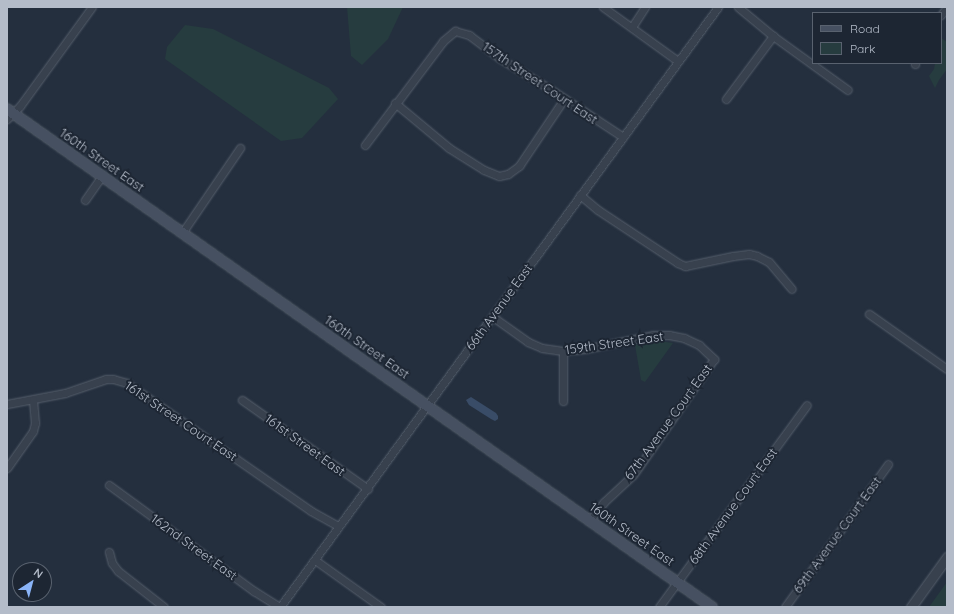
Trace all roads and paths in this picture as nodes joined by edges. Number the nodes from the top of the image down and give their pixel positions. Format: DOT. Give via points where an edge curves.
graph roads {
  1 [pos="92,7"];
  2 [pos="603,7"];
  3 [pos="645,7"];
  4 [pos="718,7"];
  5 [pos="738,7"];
  6 [pos="632,27"];
  7 [pos="773,36"];
  8 [pos="678,61"];
  9 [pos="848,90"];
  10 [pos="564,99"];
  11 [pos="726,99"];
  12 [pos="395,103"];
  13 [pos="9,114"];
  14 [pos="623,138"];
  15 [pos="365,145"];
  16 [pos="240,148"];
  17 [pos="102,176"];
  18 [pos="580,196"];
  19 [pos="85,200"];
  20 [pos="182,233"];
  21 [pos="792,289"];
  22 [pos="869,314"];
  23 [pos="493,317"];
  24 [pos="563,352"];
  25 [pos="714,359"];
  26 [pos="947,369"];
  27 [pos="33,400"];
  28 [pos="242,400"];
  29 [pos="563,401"];
  30 [pos="7,404"];
  31 [pos="807,405"];
  32 [pos="428,406"];
  33 [pos="888,464"];
  34 [pos="7,468"];
  35 [pos="109,485"];
  36 [pos="368,489"];
  37 [pos="590,520"];
  38 [pos="338,526"];
  39 [pos="109,552"];
  40 [pos="947,557"];
  41 [pos="315,560"];
  42 [pos="677,582"];
  43 [pos="164,607"];
  44 [pos="280,607"];
  45 [pos="381,607"];
  46 [pos="659,607"];
  47 [pos="712,607"];
  48 [pos="785,607"];
  49 [pos="911,607"];
  1 -- 13 [label="street"];
  2 -- 6 [label="street"];
  3 -- 6 [label="street"];
  4 -- 8 [label="street, 66th Avenue East"];
  5 -- 7 [label="street"];
  6 -- 8 [label="street"];
  7 -- 9 [label="street"];
  7 -- 11 [label="street"];
  8 -- 14 [label="street, 66th Avenue East"];
  10 -- 12 [label="street, 157th Street Court East" via="499,58 469,35 455,31 443,40"];
  10 -- 12 [label="street" via="519,166 508,174 499,176 484,170 449,148"];
  10 -- 14 [label="street, 157th Street Court East"];
  12 -- 15 [label="street"];
  13 -- 17 [label="main road, 160th Street East"];
  14 -- 18 [label="street, 66th Avenue East"];
  16 -- 20 [label="street"];
  17 -- 19 [label="street"];
  17 -- 20 [label="main road, 160th Street East"];
  18 -- 21 [label="street" via="678,263 685,266 749,254 769,262"];
  18 -- 23 [label="street, 66th Avenue East"];
  20 -- 32 [label="main road, 160th Street East"];
  22 -- 26 [label="street"];
  23 -- 24 [label="street, 159th Street East" via="528,342"];
  23 -- 32 [label="street, 66th Avenue East"];
  24 -- 25 [label="street, 159th Street East" via="669,335 699,345"];
  24 -- 29 [label="street"];
  25 -- 37 [label="street, 67th Avenue Court East" via="633,475 604,502"];
  27 -- 30 [label="street, 161st Street Court East"];
  27 -- 34 [label="street" via="33,431"];
  27 -- 38 [label="street, 161st Street Court East" via="65,393 106,379 127,383 311,511"];
  28 -- 36 [label="street, 161st Street East"];
  31 -- 42 [label="street, 68th Avenue Court East"];
  32 -- 36 [label="street, 66th Avenue East"];
  32 -- 37 [label="main road, 160th Street East"];
  33 -- 48 [label="street, 69th Avenue Court East"];
  35 -- 44 [label="street, 162nd Street East" via="254,591"];
  36 -- 38 [label="street, 66th Avenue East"];
  37 -- 42 [label="main road, 160th Street East"];
  38 -- 41 [label="street, 66th Avenue East"];
  39 -- 43 [label="street" via="118,571"];
  40 -- 49 [label="street"];
  41 -- 44 [label="street, 66th Avenue East"];
  41 -- 45 [label="street"];
  42 -- 46 [label="street, 68th Avenue Court East"];
  42 -- 47 [label="main road, 160th Street East"];
}
